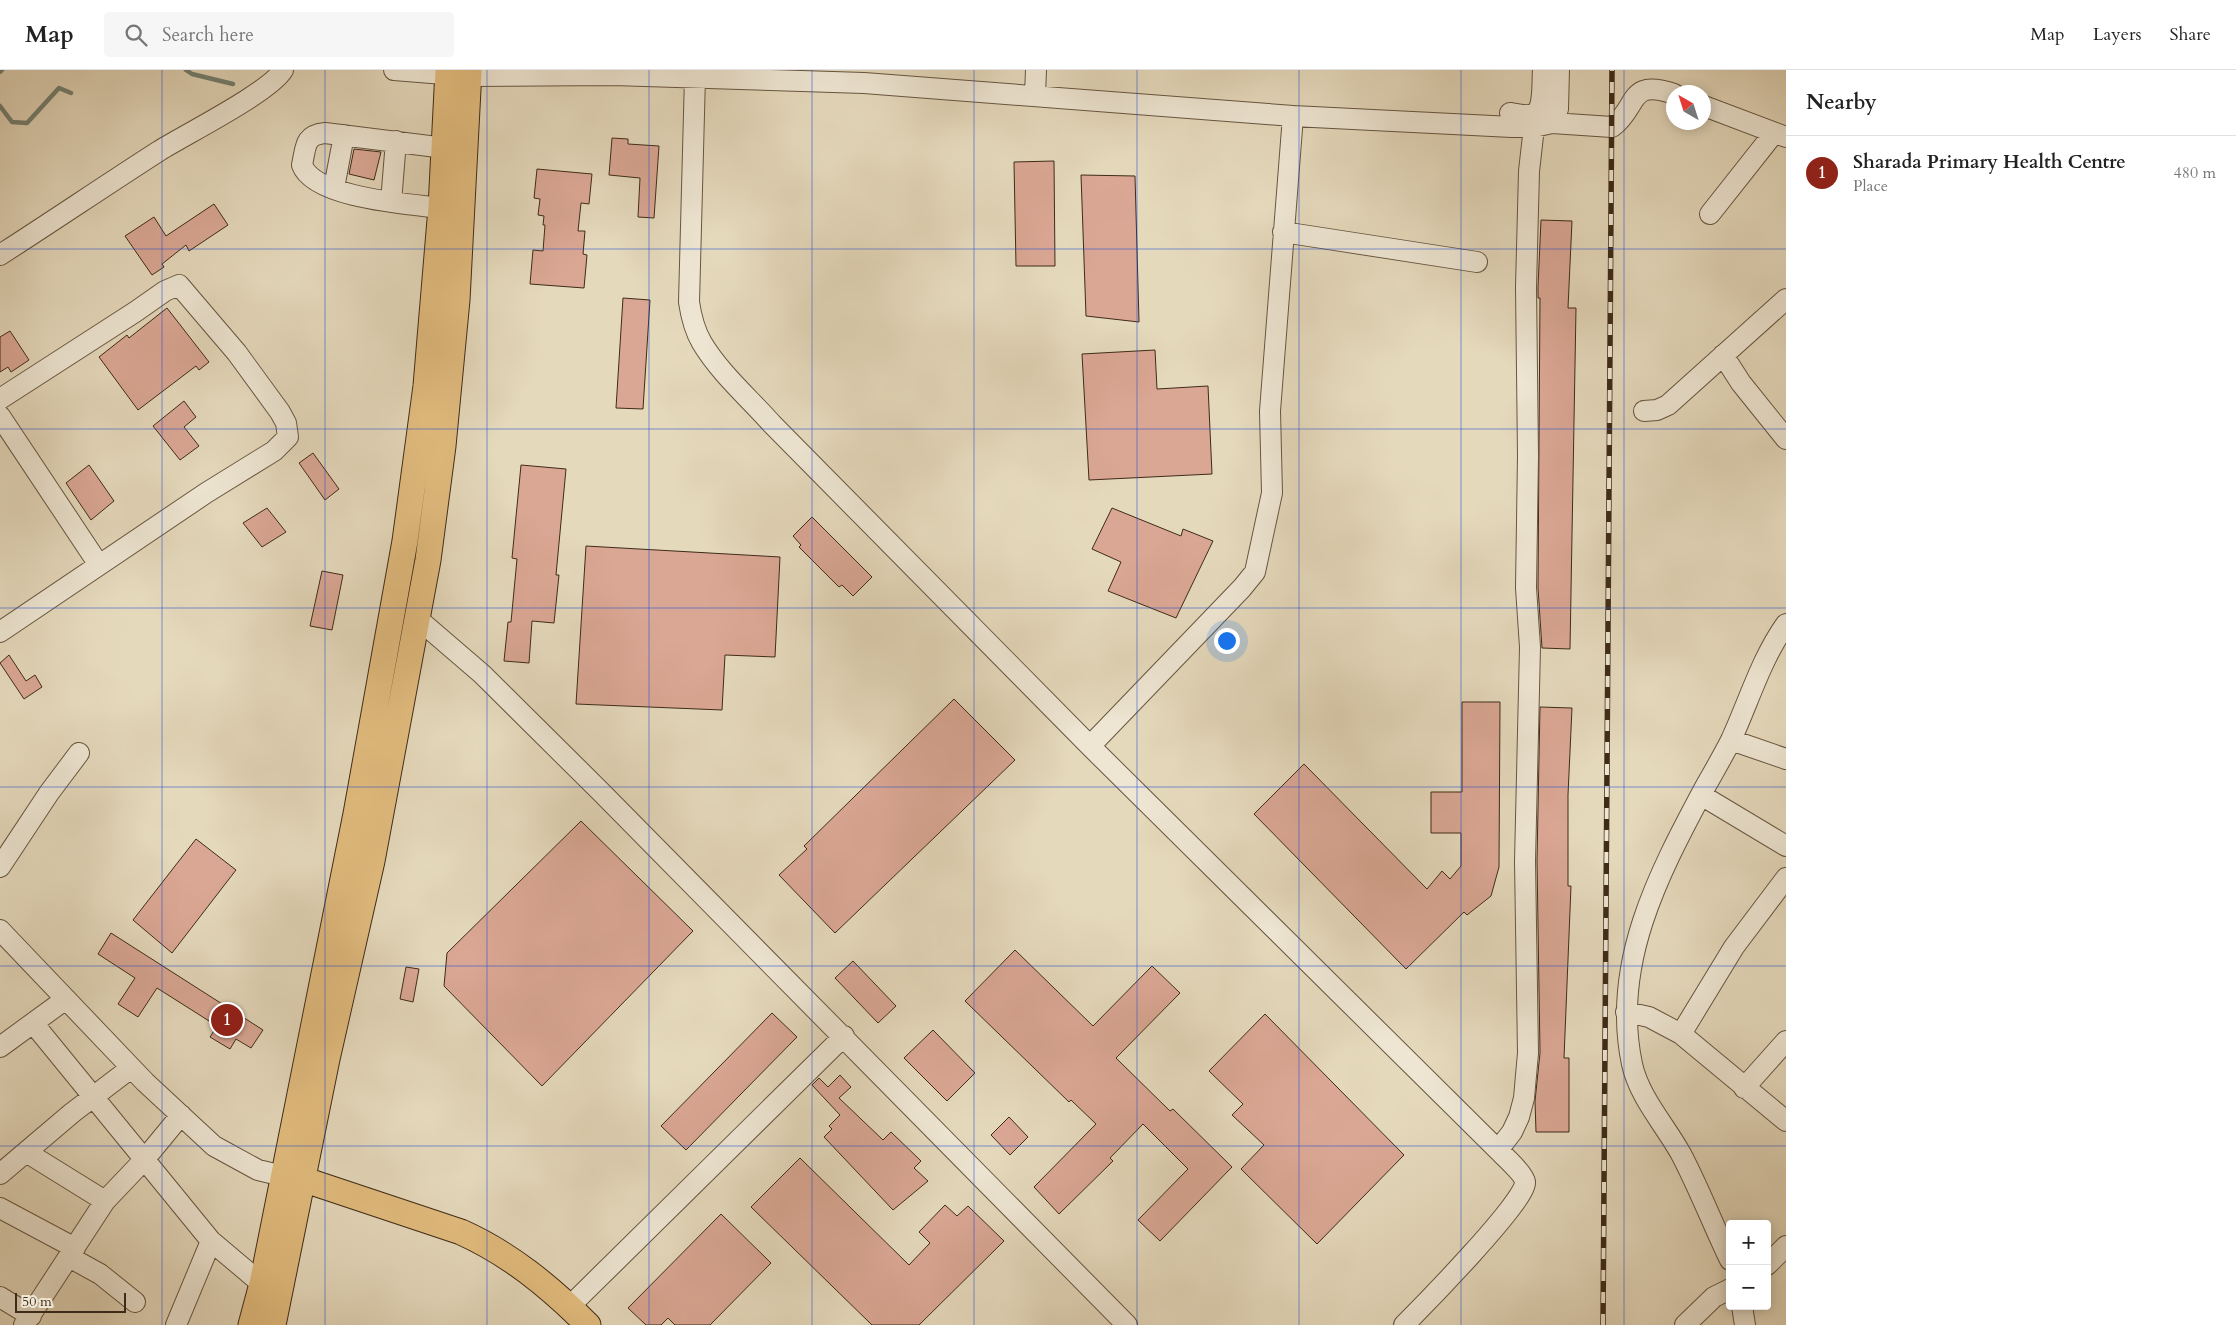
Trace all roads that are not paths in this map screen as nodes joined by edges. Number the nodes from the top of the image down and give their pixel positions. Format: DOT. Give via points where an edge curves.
graph roads {
  1 [pos="394,70"];
  2 [pos="825,70"];
  3 [pos="1543,70"];
  4 [pos="1559,70"];
  5 [pos="872,71"];
  6 [pos="280,74"];
  7 [pos="695,76"];
  8 [pos="1035,83"];
  9 [pos="458,86"];
  10 [pos="1666,91"];
  11 [pos="1711,109"];
  12 [pos="1293,116"];
  13 [pos="1543,125"];
  14 [pos="344,135"];
  15 [pos="1780,135"];
  16 [pos="396,141"];
  17 [pos="445,148"];
  18 [pos="334,188"];
  19 [pos="391,202"];
  20 [pos="441,208"];
  21 [pos="1710,214"];
  22 [pos="1283,232"];
  23 [pos="0,255"];
  24 [pos="1477,262"];
  25 [pos="1786,299"];
  26 [pos="1723,355"];
  27 [pos="0,399"];
  28 [pos="1644,411"];
  29 [pos="0,416"];
  30 [pos="1779,419"];
  31 [pos="1786,439"];
  32 [pos="99,565"];
  33 [pos="418,619"];
  34 [pos="0,632"];
  35 [pos="1779,634"];
  36 [pos="1731,740"];
  37 [pos="1090,746"];
  38 [pos="79,753"];
  39 [pos="1786,759"];
  40 [pos="1701,795"];
  41 [pos="1786,846"];
  42 [pos="0,867"];
  43 [pos="1786,878"];
  44 [pos="0,930"];
  45 [pos="66,999"];
  46 [pos="1626,1012"];
  47 [pos="33,1023"];
  48 [pos="1681,1034"];
  49 [pos="844,1036"];
  50 [pos="1786,1041"];
  51 [pos="0,1047"];
  52 [pos="131,1068"];
  53 [pos="1744,1088"];
  54 [pos="94,1096"];
  55 [pos="180,1115"];
  56 [pos="1786,1121"];
  57 [pos="1498,1150"];
  58 [pos="26,1152"];
  59 [pos="144,1160"];
  60 [pos="3,1170"];
  61 [pos="293,1178"];
  62 [pos="105,1201"];
  63 [pos="0,1208"];
  64 [pos="211,1241"];
  65 [pos="1786,1246"];
  66 [pos="1726,1251"];
  67 [pos="72,1252"];
  68 [pos="1771,1261"];
  69 [pos="262,1284"];
  70 [pos="1726,1291"];
  71 [pos="0,1297"];
  72 [pos="135,1302"];
  73 [pos="570,1306"];
  74 [pos="1743,1310"];
  75 [pos="27,1320"];
  76 [pos="176,1325"];
  77 [pos="251,1325"];
  78 [pos="273,1325"];
  79 [pos="588,1325"];
  80 [pos="1127,1325"];
  81 [pos="1404,1325"];
  82 [pos="1685,1325"];
  83 [pos="1745,1325"];
  1 -- 9 [label="street"];
  2 -- 5 [label="street"];
  3 -- 8 [label="street" via="1540,108 1530,114 1299,103"];
  4 -- 13 [label="street" via="1558,109"];
  5 -- 8 [label="street"];
  6 -- 23 [label="street"];
  7 -- 8 [label="street" via="864,83"];
  7 -- 9 [label="street" via="516,74"];
  7 -- 37 [label="street" via="688,302 702,343 772,424"];
  8 -- 12 [label="street"];
  9 -- 17 [label="main road"];
  9 -- 33 [label="main road" via="462,173 456,300 443,446"];
  10 -- 13 [label="street" via="1655,88 1641,92 1612,127"];
  11 -- 15 [label="street"];
  12 -- 13 [label="street"];
  12 -- 22 [label="street"];
  13 -- 57 [label="street" via="1529,172 1526,287 1526,588 1530,647 1525,861 1528,1053 1519,1117"];
  14 -- 16 [label="street"];
  14 -- 18 [label="street"];
  14 -- 18 [label="street" via="314,134 308,139 302,165 310,177"];
  15 -- 21 [label="street"];
  16 -- 17 [label="street"];
  16 -- 19 [label="street"];
  17 -- 20 [label="main road"];
  18 -- 19 [label="street" via="358,197"];
  19 -- 20 [label="street"];
  20 -- 61 [label="main road" via="426,386 396,602"];
  22 -- 24 [label="street"];
  22 -- 37 [label="street" via="1270,411 1272,493 1254,572 1235,596"];
  25 -- 26 [label="street"];
  26 -- 28 [label="street" via="1668,405"];
  26 -- 30 [label="street"];
  27 -- 32 [label="street" via="177,285 185,289 280,412 288,432 281,446"];
  29 -- 32 [label="street"];
  30 -- 31 [label="street"];
  32 -- 34 [label="street"];
  33 -- 49 [label="street" via="489,681"];
  33 -- 61 [label="main road" via="372,861"];
  35 -- 36 [label="street" via="1744,705"];
  36 -- 39 [label="street"];
  36 -- 40 [label="street"];
  37 -- 57 [label="street"];
  38 -- 42 [label="street"];
  40 -- 41 [label="street"];
  40 -- 46 [label="street" via="1663,866 1646,908 1630,967"];
  43 -- 48 [label="street" via="1734,947"];
  44 -- 45 [label="street"];
  45 -- 47 [label="street"];
  45 -- 52 [label="street"];
  46 -- 48 [label="street" via="1649,1017"];
  46 -- 66 [label="street" via="1637,1082 1694,1178"];
  47 -- 51 [label="street"];
  47 -- 54 [label="street"];
  48 -- 53 [label="street"];
  49 -- 73 [label="street"];
  49 -- 80 [label="street"];
  50 -- 53 [label="street"];
  52 -- 54 [label="street"];
  52 -- 55 [label="street"];
  53 -- 56 [label="street"];
  54 -- 58 [label="street"];
  54 -- 59 [label="street"];
  55 -- 59 [label="street"];
  55 -- 61 [label="street" via="222,1151 258,1170"];
  57 -- 81 [label="street" via="1524,1178 1523,1192 1466,1260"];
  58 -- 60 [label="street"];
  58 -- 62 [label="street"];
  59 -- 62 [label="street"];
  59 -- 64 [label="street"];
  61 -- 69 [label="main road"];
  61 -- 73 [label="main road" via="476,1238 522,1268"];
  61 -- 78 [label="main road"];
  62 -- 67 [label="street"];
  63 -- 67 [label="street"];
  64 -- 69 [label="street"];
  64 -- 76 [label="street"];
  65 -- 68 [label="street"];
  67 -- 72 [label="street"];
  67 -- 75 [label="street"];
  69 -- 77 [label="main road"];
  70 -- 82 [label="street" via="1714,1297"];
  71 -- 75 [label="street"];
  73 -- 79 [label="main road"];
  74 -- 83 [label="street"];
}
